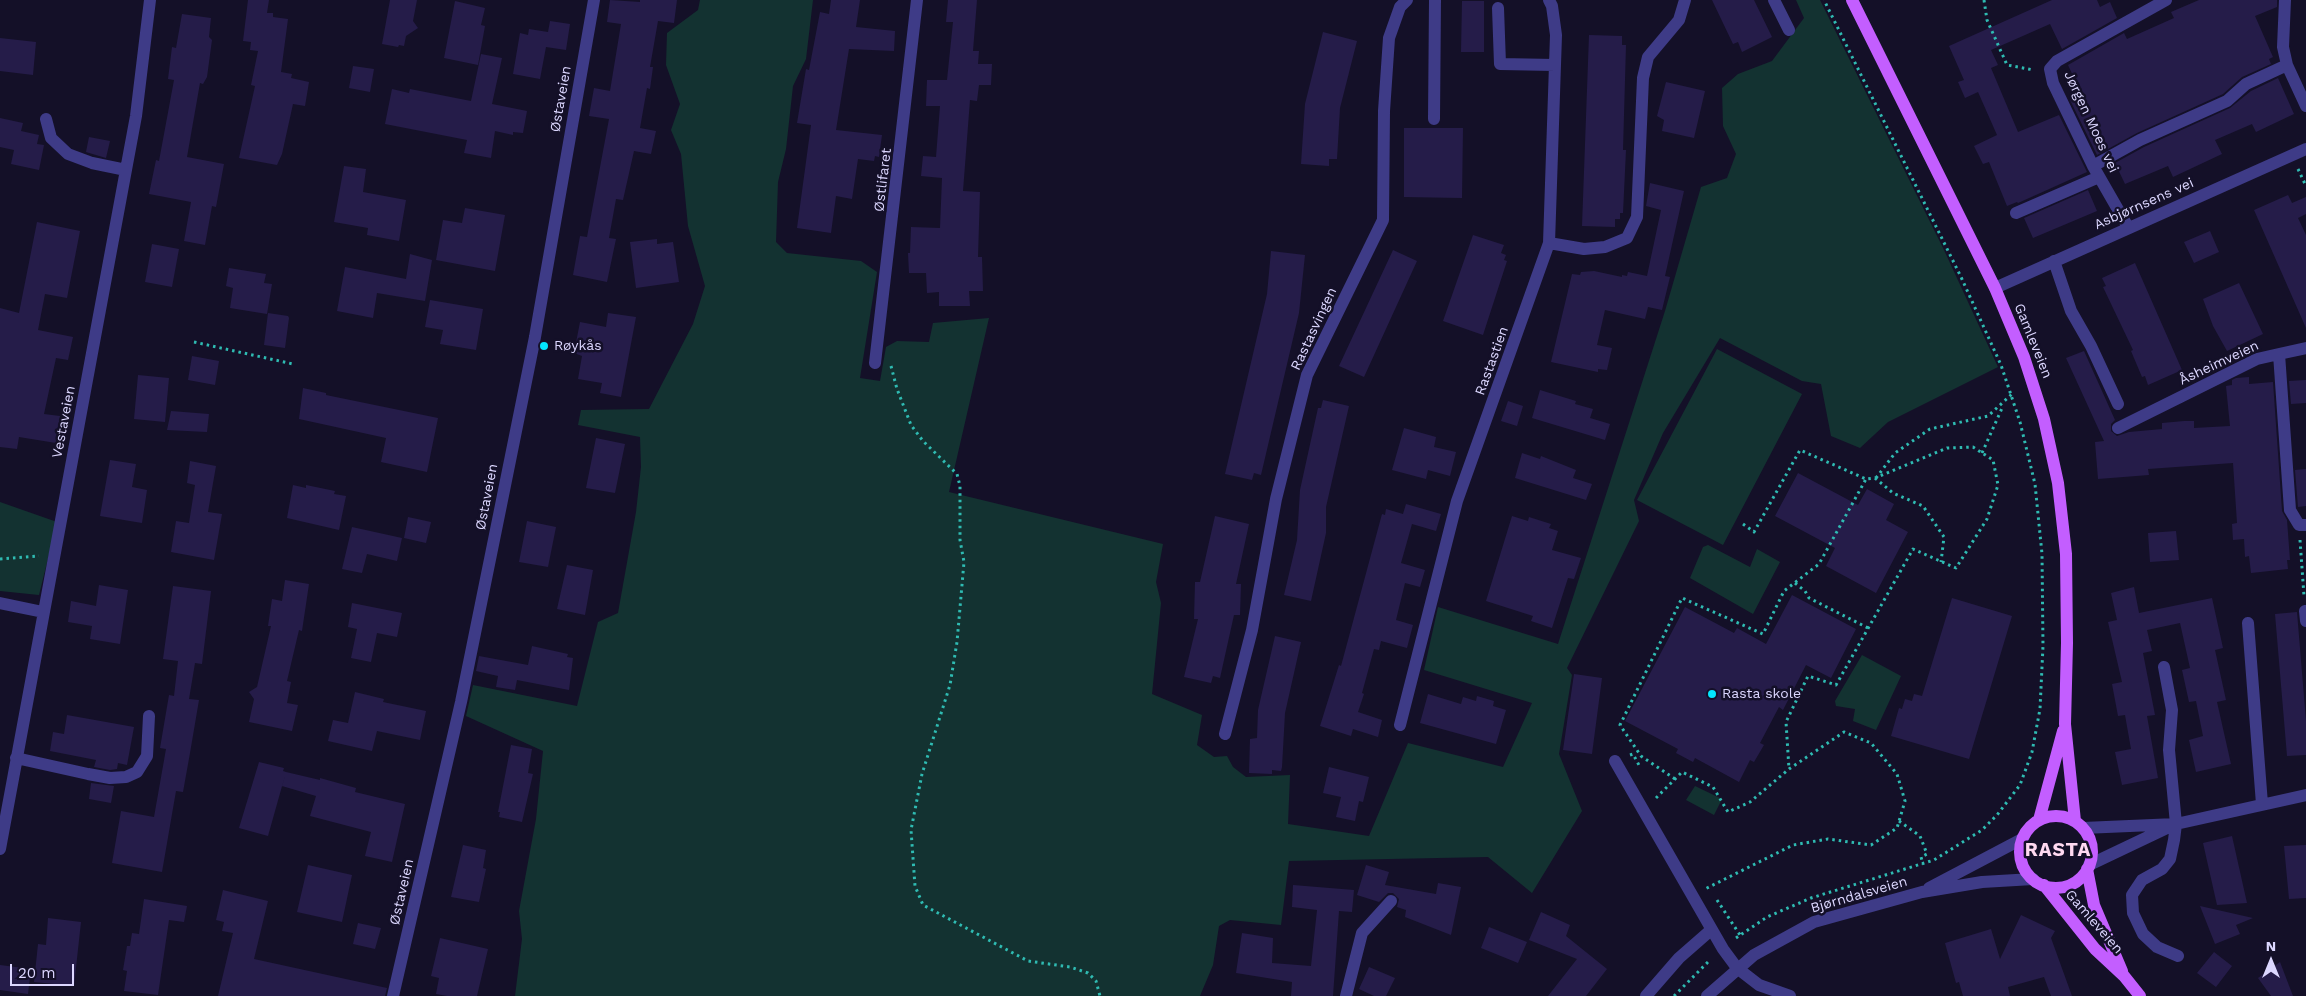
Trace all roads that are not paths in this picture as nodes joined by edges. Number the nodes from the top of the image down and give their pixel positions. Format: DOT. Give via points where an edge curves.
graph roads {
  1 [pos="150,0"];
  2 [pos="594,0"];
  3 [pos="917,0"];
  4 [pos="1407,0"];
  5 [pos="1435,0"];
  6 [pos="1549,0"];
  7 [pos="1685,0"];
  8 [pos="1774,0"];
  9 [pos="1852,0"];
  10 [pos="2166,0"];
  11 [pos="2285,0"];
  12 [pos="1498,8"];
  13 [pos="1789,30"];
  14 [pos="1555,65"];
  15 [pos="2287,65"];
  16 [pos="2303,91"];
  17 [pos="2306,106"];
  18 [pos="46,119"];
  19 [pos="1434,119"];
  20 [pos="2306,149"];
  21 [pos="2093,166"];
  22 [pos="126,170"];
  23 [pos="2099,177"];
  24 [pos="2016,213"];
  25 [pos="2128,227"];
  26 [pos="1549,244"];
  27 [pos="2054,261"];
  28 [pos="1995,288"];
  29 [pos="2306,348"];
  30 [pos="2279,354"];
  31 [pos="875,363"];
  32 [pos="2118,404"];
  33 [pos="2118,428"];
  34 [pos="2302,525"];
  35 [pos="0,603"];
  36 [pos="43,612"];
  37 [pos="2248,623"];
  38 [pos="2164,667"];
  39 [pos="149,716"];
  40 [pos="2065,724"];
  41 [pos="1400,725"];
  42 [pos="1225,734"];
  43 [pos="16,758"];
  44 [pos="1615,761"];
  45 [pos="2306,795"];
  46 [pos="2262,804"];
  47 [pos="2039,820"];
  48 [pos="2176,824"];
  49 [pos="2079,825"];
  50 [pos="2022,839"];
  51 [pos="0,849"];
  52 [pos="2088,867"];
  53 [pos="2038,882"];
  54 [pos="1922,892"];
  55 [pos="1391,901"];
  56 [pos="1711,930"];
  57 [pos="2178,956"];
  58 [pos="1737,968"];
  59 [pos="2124,976"];
  60 [pos="393,996"];
  61 [pos="1346,996"];
  62 [pos="1646,996"];
  63 [pos="1706,996"];
  64 [pos="1790,996"];
  65 [pos="2140,996"];
  1 -- 22 [label="street, Vestaveien"];
  2 -- 60 [label="street, Østaveien" via="503,496 459,711"];
  3 -- 31 [label="street, Østlifaret"];
  4 -- 42 [label="street, Rastasvingen" via="1400,7 1388,38 1383,220 1307,375 1276,499 1252,630"];
  5 -- 19 [label="street"];
  6 -- 14 [label="street, Rastastien" via="1556,34"];
  7 -- 26 [label="street" via="1679,20 1648,57 1643,78 1637,217 1627,238 1605,247 1584,249"];
  8 -- 13 [label="street"];
  9 -- 28 [label="main road, Gamleveien"];
  10 -- 21 [label="street, Jørgen Moes vei" via="2056,60 2050,69 2053,83"];
  11 -- 15 [label="street" via="2283,47"];
  12 -- 14 [label="street" via="1500,64"];
  14 -- 26 [label="street, Rastastien"];
  15 -- 16 [label="street"];
  15 -- 21 [label="street" via="2246,84 2228,101 2140,140"];
  16 -- 17 [label="street"];
  18 -- 22 [label="street" via="51,138 68,154"];
  20 -- 25 [label="street, Asbjørnsens vei"];
  21 -- 23 [label="street, Jørgen Moes vei"];
  22 -- 36 [label="street, Vestaveien"];
  23 -- 24 [label="street"];
  23 -- 25 [label="street, Jørgen Moes vei"];
  25 -- 27 [label="street, Asbjørnsens vei"];
  26 -- 41 [label="street, Rastastien" via="1457,501"];
  27 -- 28 [label="street, Asbjørnsens vei"];
  27 -- 32 [label="street" via="2071,311"];
  28 -- 40 [label="main road, Gamleveien" via="2035,388 2058,483 2067,584"];
  29 -- 30 [label="street"];
  30 -- 33 [label="street, Åsheimveien" via="2257,359"];
  30 -- 34 [label="street, Åsheimveien" via="2290,510"];
  35 -- 36 [label="street"];
  36 -- 43 [label="street, Vestaveien"];
  37 -- 46 [label="street"];
  38 -- 48 [label="street" via="2172,710 2168,750"];
  39 -- 43 [label="street" via="147,756 137,772 126,777 110,778"];
  40 -- 47 [label="main road, Gamleveien"];
  40 -- 49 [label="main road, Gamleveien"];
  43 -- 51 [label="street, Vestaveien"];
  44 -- 56 [label="street"];
  45 -- 46 [label="street"];
  46 -- 48 [label="street"];
  47 -- 49 [label="main road" via="2057,816"];
  47 -- 50 [label="main road, Gamleveien"];
  48 -- 49 [label="street"];
  48 -- 52 [label="street"];
  48 -- 57 [label="street" via="2170,859 2162,869 2142,880 2132,895 2133,913 2143,934 2157,947"];
  49 -- 52 [label="main road, Gamleveien" via="2091,846"];
  50 -- 53 [label="main road, Gamleveien" via="2021,861 2025,871"];
  50 -- 54 [label="street, Bjørndalsveien"];
  52 -- 53 [label="main road, Gamleveien" via="2073,883 2064,887"];
  52 -- 59 [label="main road, Gamleveien" via="2094,905"];
  53 -- 54 [label="street, Bjørndalsveien" via="1982,882"];
  53 -- 59 [label="main road, Gamleveien" via="2095,950"];
  54 -- 58 [label="street, Bjørndalsveien" via="1814,922 1770,945"];
  55 -- 61 [label="street" via="1362,933"];
  56 -- 58 [label="street"];
  56 -- 62 [label="street" via="1679,958"];
  58 -- 63 [label="street, Bjørndalsveien"];
  58 -- 64 [label="street" via="1759,985"];
  59 -- 65 [label="main road, Gamleveien"];
}
